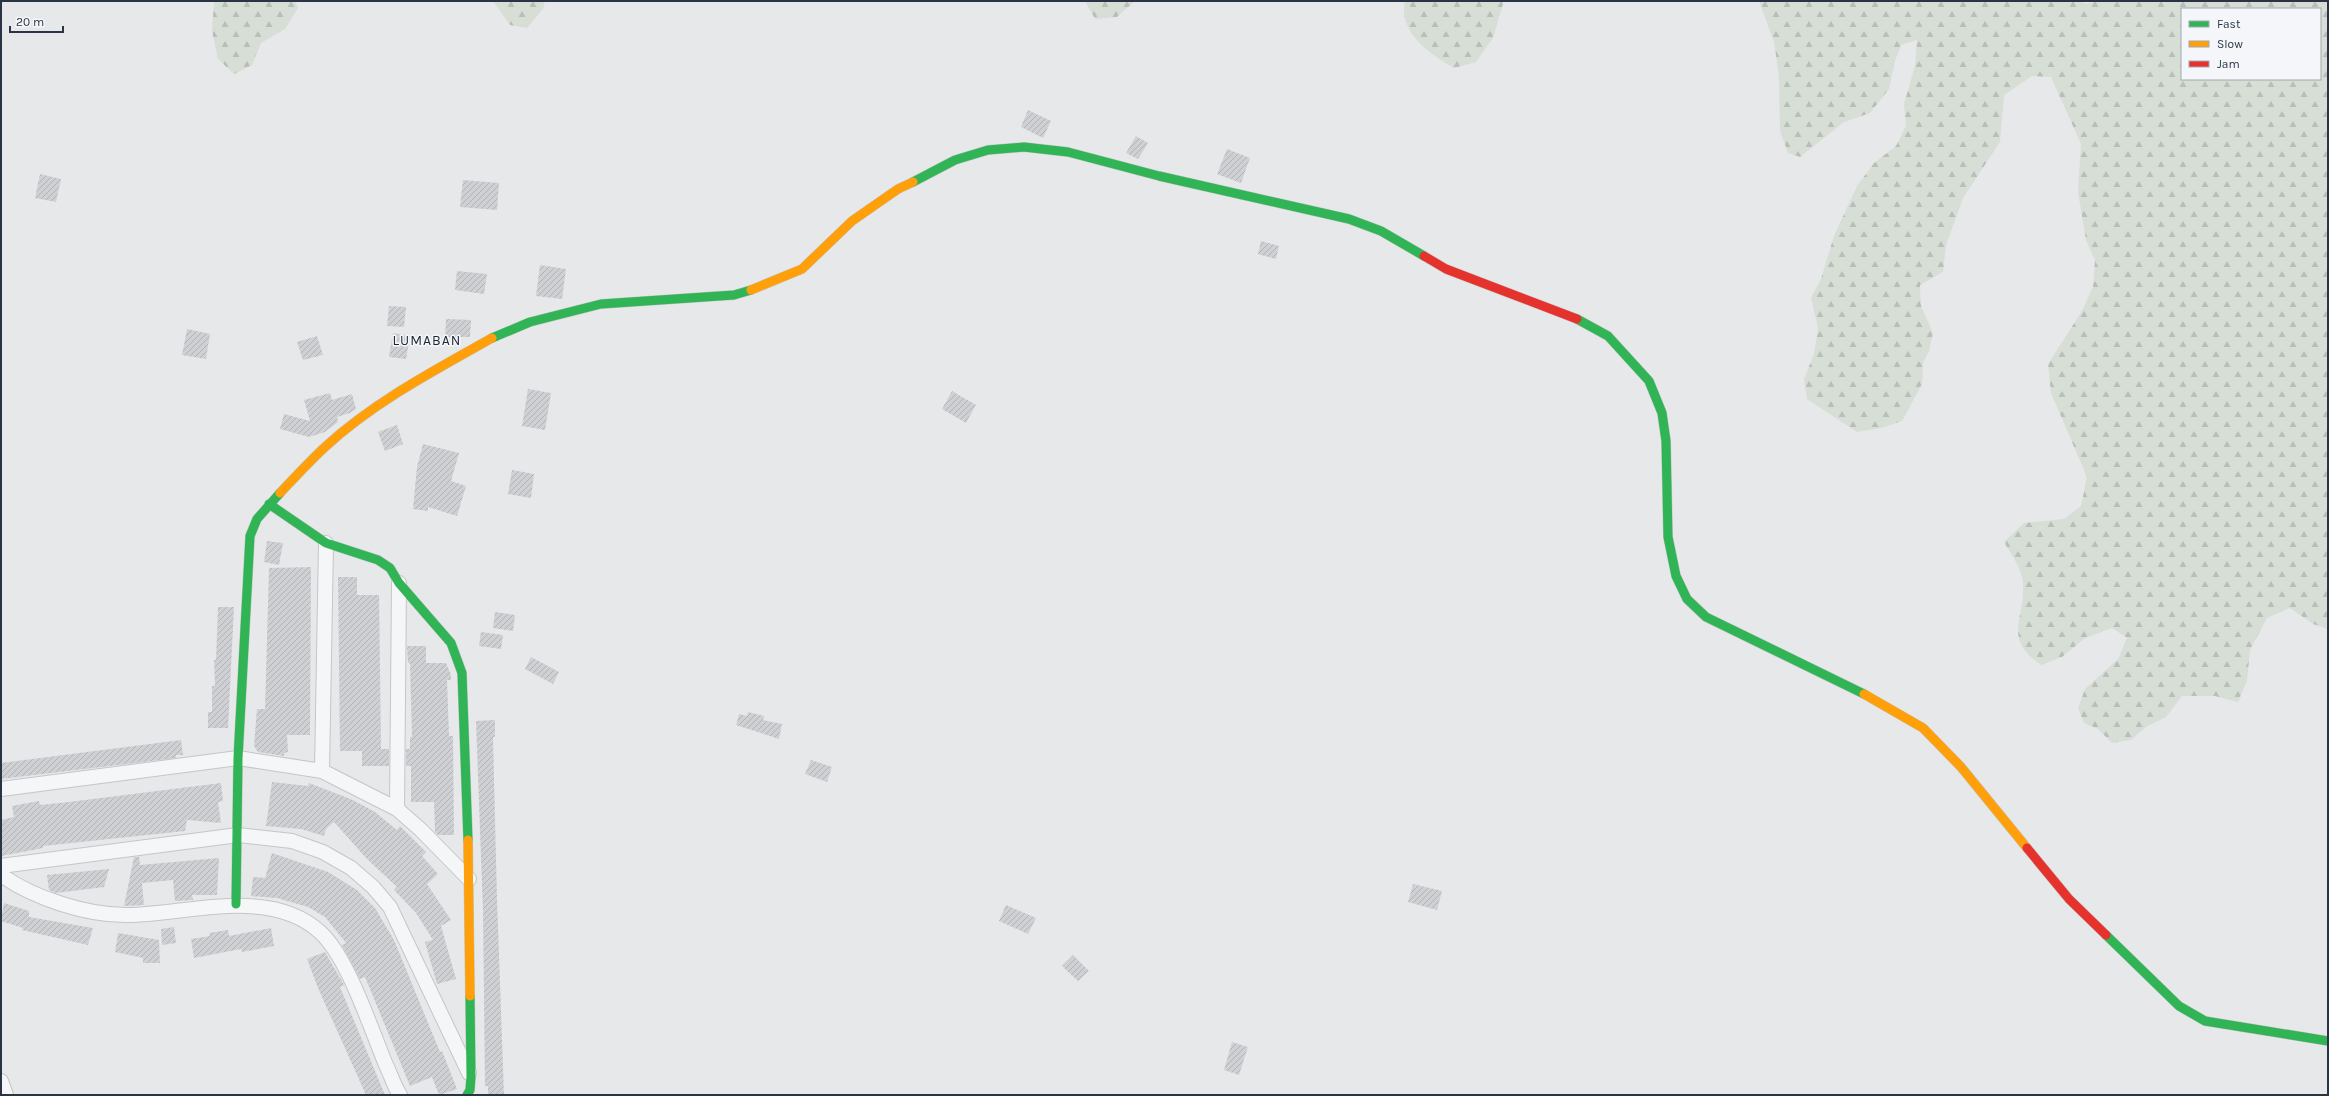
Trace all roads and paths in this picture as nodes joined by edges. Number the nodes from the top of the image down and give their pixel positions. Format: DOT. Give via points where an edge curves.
graph roads {
  1 [pos="270,504"];
  2 [pos="326,543"];
  3 [pos="399,583"];
  4 [pos="238,758"];
  5 [pos="322,771"];
  6 [pos="1,789"];
  7 [pos="397,809"];
  8 [pos="238,835"];
  9 [pos="1,866"];
  10 [pos="1,875"];
  11 [pos="469,880"];
  12 [pos="236,904"];
  13 [pos="2328,1041"];
  14 [pos="471,1077"];
  15 [pos="1,1081"];
  16 [pos="6,1095"];
  17 [pos="400,1095"];
  18 [pos="467,1095"];
  1 -- 2 [label="street"];
  1 -- 4 [label="street" via="258,519 250,536"];
  1 -- 13 [label="street" via="326,446 373,410 426,375 495,336 530,322 601,304 734,295 767,285 802,269 852,221 898,189 955,160 988,150 1024,147 1068,152 1349,220 1381,230 1446,269 1571,316 1608,336 1648,381 1662,413 1666,441 1668,537 1676,576 1687,599 1706,617 1879,701 1922,728 1961,767 2069,899 2179,1006 2205,1021"];
  2 -- 3 [label="street" via="378,560 390,568"];
  2 -- 5 [label="street"];
  3 -- 7 [label="street"];
  3 -- 11 [label="street" via="451,644 462,673"];
  4 -- 5 [label="street"];
  4 -- 6 [label="street"];
  4 -- 8 [label="street"];
  5 -- 7 [label="street"];
  7 -- 11 [label="street"];
  8 -- 9 [label="street"];
  8 -- 12 [label="street"];
  8 -- 14 [label="street" via="292,841 323,852 351,868 373,887 390,908"];
  10 -- 12 [label="street" via="35,894 110,915"];
  11 -- 14 [label="street"];
  12 -- 17 [label="street" via="278,911 303,919 321,933 338,954"];
  14 -- 18 [label="street"];
  15 -- 16 [label="street"];
}
